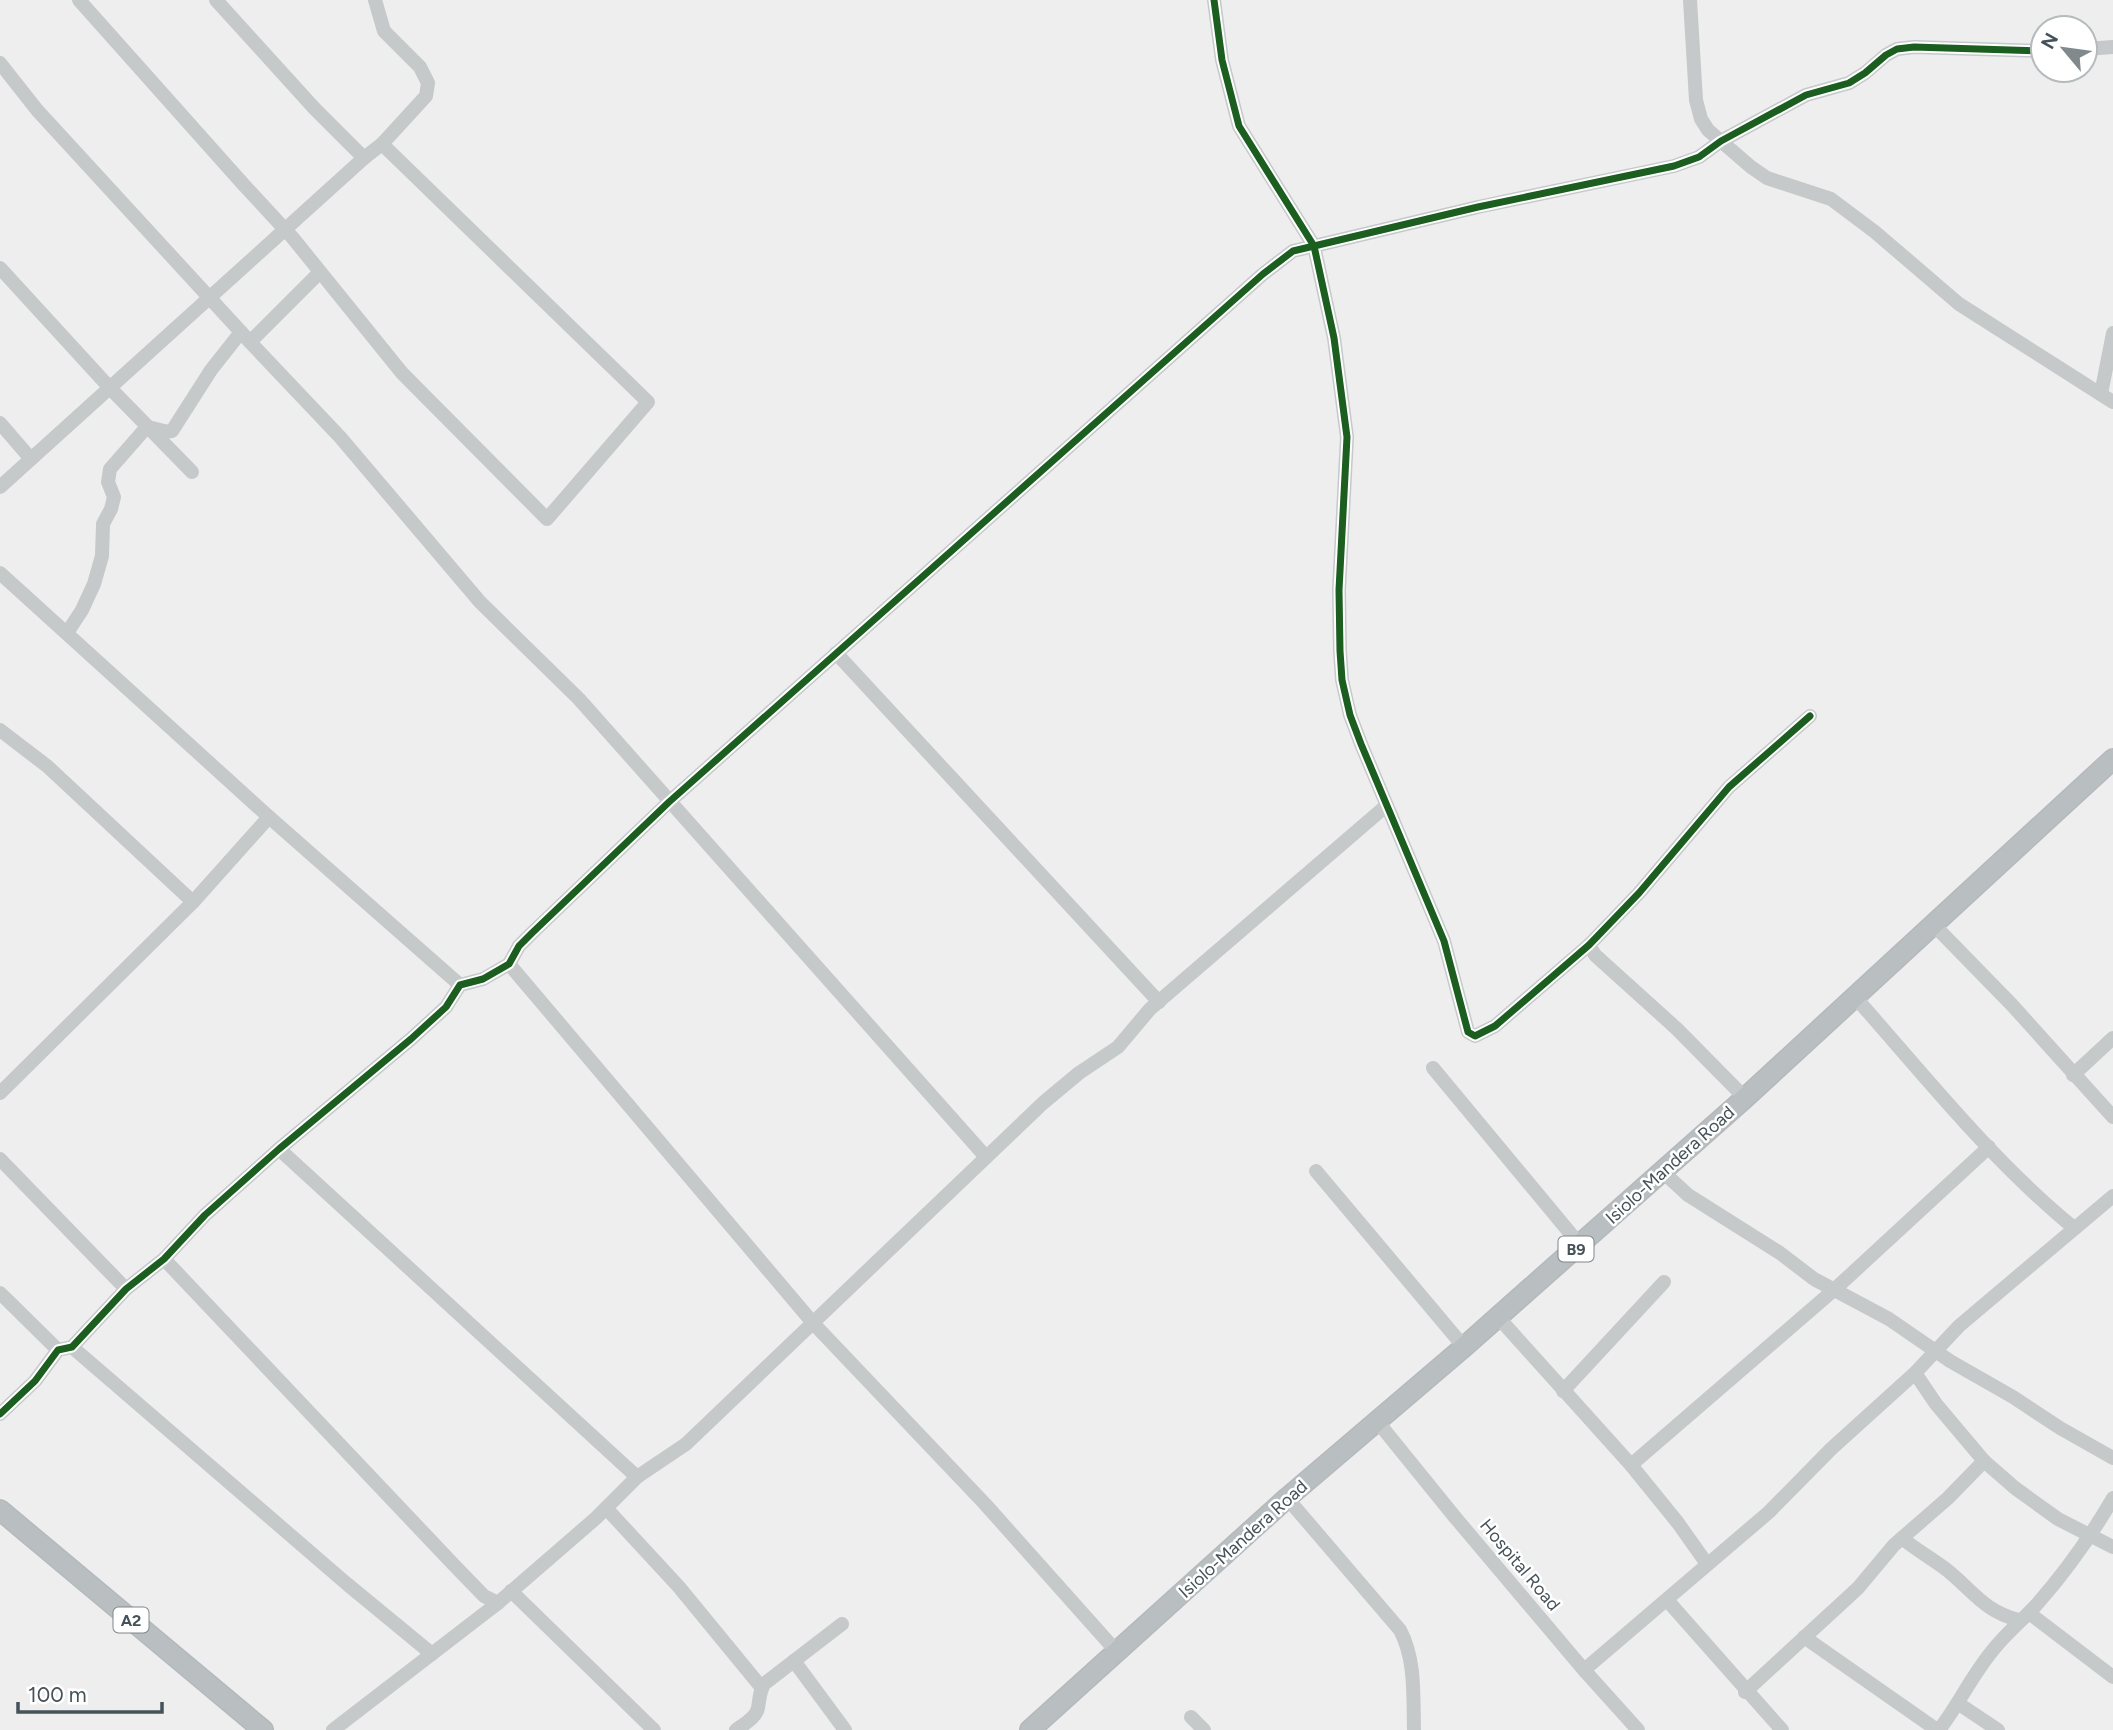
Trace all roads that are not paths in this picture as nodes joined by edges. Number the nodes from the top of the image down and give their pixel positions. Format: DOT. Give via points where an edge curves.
graph roads {
  1 [pos="79,0"];
  2 [pos="216,0"];
  3 [pos="374,0"];
  4 [pos="1213,0"];
  5 [pos="1690,0"];
  6 [pos="2029,51"];
  7 [pos="0,63"];
  8 [pos="1721,141"];
  9 [pos="382,144"];
  10 [pos="364,158"];
  11 [pos="285,229"];
  12 [pos="1314,246"];
  13 [pos="0,268"];
  14 [pos="320,272"];
  15 [pos="209,298"];
  16 [pos="2113,333"];
  17 [pos="246,337"];
  18 [pos="110,388"];
  19 [pos="2107,398"];
  20 [pos="0,424"];
  21 [pos="149,427"];
  22 [pos="31,459"];
  23 [pos="192,472"];
  24 [pos="0,487"];
  25 [pos="2,578"];
  26 [pos="66,633"];
  27 [pos="836,653"];
  28 [pos="1810,716"];
  29 [pos="0,730"];
  30 [pos="2113,759"];
  31 [pos="669,802"];
  32 [pos="1386,806"];
  33 [pos="269,817"];
  34 [pos="193,902"];
  35 [pos="1933,924"];
  36 [pos="1589,945"];
  37 [pos="509,964"];
  38 [pos="460,985"];
  39 [pos="1855,997"];
  40 [pos="1159,1002"];
  41 [pos="2113,1038"];
  42 [pos="1433,1068"];
  43 [pos="2073,1075"];
  44 [pos="0,1093"];
  45 [pos="1745,1098"];
  46 [pos="2113,1117"];
  47 [pos="1989,1147"];
  48 [pos="279,1149"];
  49 [pos="986,1157"];
  50 [pos="0,1159"];
  51 [pos="1316,1171"];
  52 [pos="1663,1172"];
  53 [pos="2113,1196"];
  54 [pos="2074,1228"];
  55 [pos="1580,1245"];
  56 [pos="164,1259"];
  57 [pos="1664,1282"];
  58 [pos="126,1289"];
  59 [pos="1835,1289"];
  60 [pos="0,1293"];
  61 [pos="1498,1317"];
  62 [pos="813,1323"];
  63 [pos="1464,1347"];
  64 [pos="65,1349"];
  65 [pos="1936,1351"];
  66 [pos="1915,1373"];
  67 [pos="1563,1391"];
  68 [pos="0,1414"];
  69 [pos="1377,1421"];
  70 [pos="2113,1458"];
  71 [pos="1984,1461"];
  72 [pos="1631,1465"];
  73 [pos="637,1476"];
  74 [pos="1287,1498"];
  75 [pos="2113,1498"];
  76 [pos="606,1508"];
  77 [pos="0,1510"];
  78 [pos="2092,1535"];
  79 [pos="1902,1538"];
  80 [pos="2113,1547"];
  81 [pos="1707,1564"];
  82 [pos="511,1591"];
  83 [pos="1667,1600"];
  84 [pos="498,1603"];
  85 [pos="2024,1616"];
  86 [pos="842,1624"];
  87 [pos="1804,1637"];
  88 [pos="1117,1652"];
  89 [pos="432,1654"];
  90 [pos="794,1661"];
  91 [pos="1584,1670"];
  92 [pos="2113,1677"];
  93 [pos="762,1688"];
  94 [pos="1745,1692"];
  95 [pos="1959,1704"];
  96 [pos="1191,1717"];
  97 [pos="263,1730"];
  98 [pos="333,1730"];
  99 [pos="654,1730"];
  100 [pos="736,1730"];
  101 [pos="845,1730"];
  102 [pos="1030,1730"];
  103 [pos="1204,1730"];
  104 [pos="1414,1730"];
  105 [pos="1638,1730"];
  106 [pos="1782,1730"];
  107 [pos="1938,1730"];
  108 [pos="1998,1730"];
  1 -- 11 [label="street"];
  2 -- 10 [label="street"];
  3 -- 9 [label="street" via="384,31 420,67 428,83 426,96"];
  4 -- 12 [label="street" via="1239,126"];
  5 -- 8 [label="street" via="1696,100 1701,119"];
  6 -- 8 [label="street" via="1897,49 1849,83 1806,95"];
  7 -- 15 [label="street" via="30,102"];
  8 -- 12 [label="street" via="1699,157 1674,166"];
  8 -- 19 [label="street" via="1767,178 1831,199 1959,304"];
  9 -- 10 [label="street"];
  9 -- 14 [label="street" via="648,402 547,519 402,373"];
  10 -- 11 [label="street"];
  11 -- 14 [label="street"];
  11 -- 15 [label="street"];
  12 -- 27 [label="street" via="1293,251 1263,274"];
  12 -- 32 [label="street" via="1334,338 1347,437 1339,590 1342,680 1350,715"];
  13 -- 18 [label="street"];
  14 -- 17 [label="street"];
  15 -- 17 [label="street"];
  15 -- 18 [label="street"];
  16 -- 19 [label="street"];
  17 -- 21 [label="street" via="211,370 172,430"];
  17 -- 31 [label="street" via="340,437 480,602 579,699"];
  18 -- 21 [label="street"];
  18 -- 22 [label="street"];
  20 -- 22 [label="street"];
  21 -- 23 [label="street"];
  21 -- 26 [label="street" via="110,469 108,482 114,497 103,524 102,556 82,610"];
  22 -- 24 [label="street"];
  25 -- 26 [label="street"];
  26 -- 33 [label="street"];
  27 -- 31 [label="street"];
  27 -- 40 [label="street"];
  28 -- 36 [label="street" via="1729,787"];
  29 -- 34 [label="street" via="47,766"];
  30 -- 35 [label="highway, Isiolo-Mandera Road / B9"];
  31 -- 37 [label="street" via="519,946"];
  31 -- 49 [label="street"];
  32 -- 36 [label="street" via="1444,941 1471,1035 1495,1026"];
  32 -- 40 [label="street"];
  33 -- 34 [label="street"];
  33 -- 38 [label="street"];
  34 -- 44 [label="street"];
  35 -- 39 [label="highway, Isiolo-Mandera Road / B9"];
  35 -- 43 [label="street"];
  36 -- 45 [label="street"];
  37 -- 38 [label="street"];
  37 -- 62 [label="street"];
  38 -- 48 [label="street" via="446,1007 411,1039"];
  39 -- 45 [label="highway, Isiolo-Mandera Road / B9"];
  39 -- 47 [label="street"];
  40 -- 49 [label="street" via="1118,1047 1066,1083"];
  41 -- 43 [label="street"];
  42 -- 55 [label="street"];
  43 -- 46 [label="street"];
  45 -- 52 [label="highway, Isiolo-Mandera Road / B9"];
  47 -- 54 [label="street"];
  47 -- 59 [label="street"];
  48 -- 56 [label="street"];
  48 -- 73 [label="street"];
  49 -- 62 [label="street"];
  50 -- 58 [label="street"];
  51 -- 63 [label="street"];
  52 -- 55 [label="highway, Isiolo-Mandera Road / B9"];
  52 -- 59 [label="street" via="1688,1195"];
  53 -- 54 [label="street"];
  54 -- 65 [label="street"];
  55 -- 61 [label="highway, Isiolo-Mandera Road / B9"];
  56 -- 58 [label="street"];
  56 -- 84 [label="street" via="484,1596"];
  57 -- 67 [label="street"];
  58 -- 64 [label="street"];
  59 -- 65 [label="street"];
  59 -- 72 [label="street"];
  60 -- 64 [label="street"];
  61 -- 63 [label="highway, Isiolo-Mandera Road / B9"];
  61 -- 67 [label="street"];
  62 -- 73 [label="street" via="686,1444"];
  62 -- 88 [label="street"];
  63 -- 69 [label="highway, Isiolo-Mandera Road / B9"];
  64 -- 68 [label="street"];
  64 -- 89 [label="street"];
  65 -- 66 [label="street"];
  65 -- 70 [label="street"];
  66 -- 71 [label="street"];
  66 -- 81 [label="street" via="1830,1449 1769,1512"];
  67 -- 72 [label="street"];
  69 -- 74 [label="highway, Isiolo-Mandera Road / B9"];
  69 -- 91 [label="street, Hospital Road"];
  71 -- 78 [label="street" via="2038,1507"];
  71 -- 79 [label="street"];
  72 -- 81 [label="street"];
  73 -- 76 [label="street"];
  74 -- 88 [label="highway, Isiolo-Mandera Road / B9"];
  74 -- 104 [label="street" via="1400,1630 1411,1662"];
  75 -- 78 [label="street"];
  76 -- 82 [label="street"];
  76 -- 93 [label="street"];
  77 -- 97 [label="highway, A2"];
  78 -- 80 [label="street"];
  78 -- 85 [label="street"];
  79 -- 85 [label="street" via="1958,1579 1982,1604 2004,1615"];
  79 -- 87 [label="street" via="1868,1578"];
  81 -- 83 [label="street"];
  82 -- 84 [label="street"];
  82 -- 99 [label="street"];
  83 -- 91 [label="street"];
  83 -- 94 [label="street"];
  84 -- 89 [label="street"];
  85 -- 92 [label="street"];
  85 -- 95 [label="street" via="1979,1667"];
  86 -- 90 [label="street"];
  87 -- 94 [label="street"];
  87 -- 107 [label="street"];
  88 -- 102 [label="highway, Isiolo-Mandera Road / B9"];
  89 -- 98 [label="street"];
  90 -- 93 [label="street"];
  90 -- 101 [label="street"];
  91 -- 105 [label="street, Hospital Road"];
  93 -- 100 [label="street" via="755,1716"];
  94 -- 106 [label="street"];
  95 -- 107 [label="street"];
  95 -- 108 [label="street"];
  96 -- 103 [label="street"];
}
